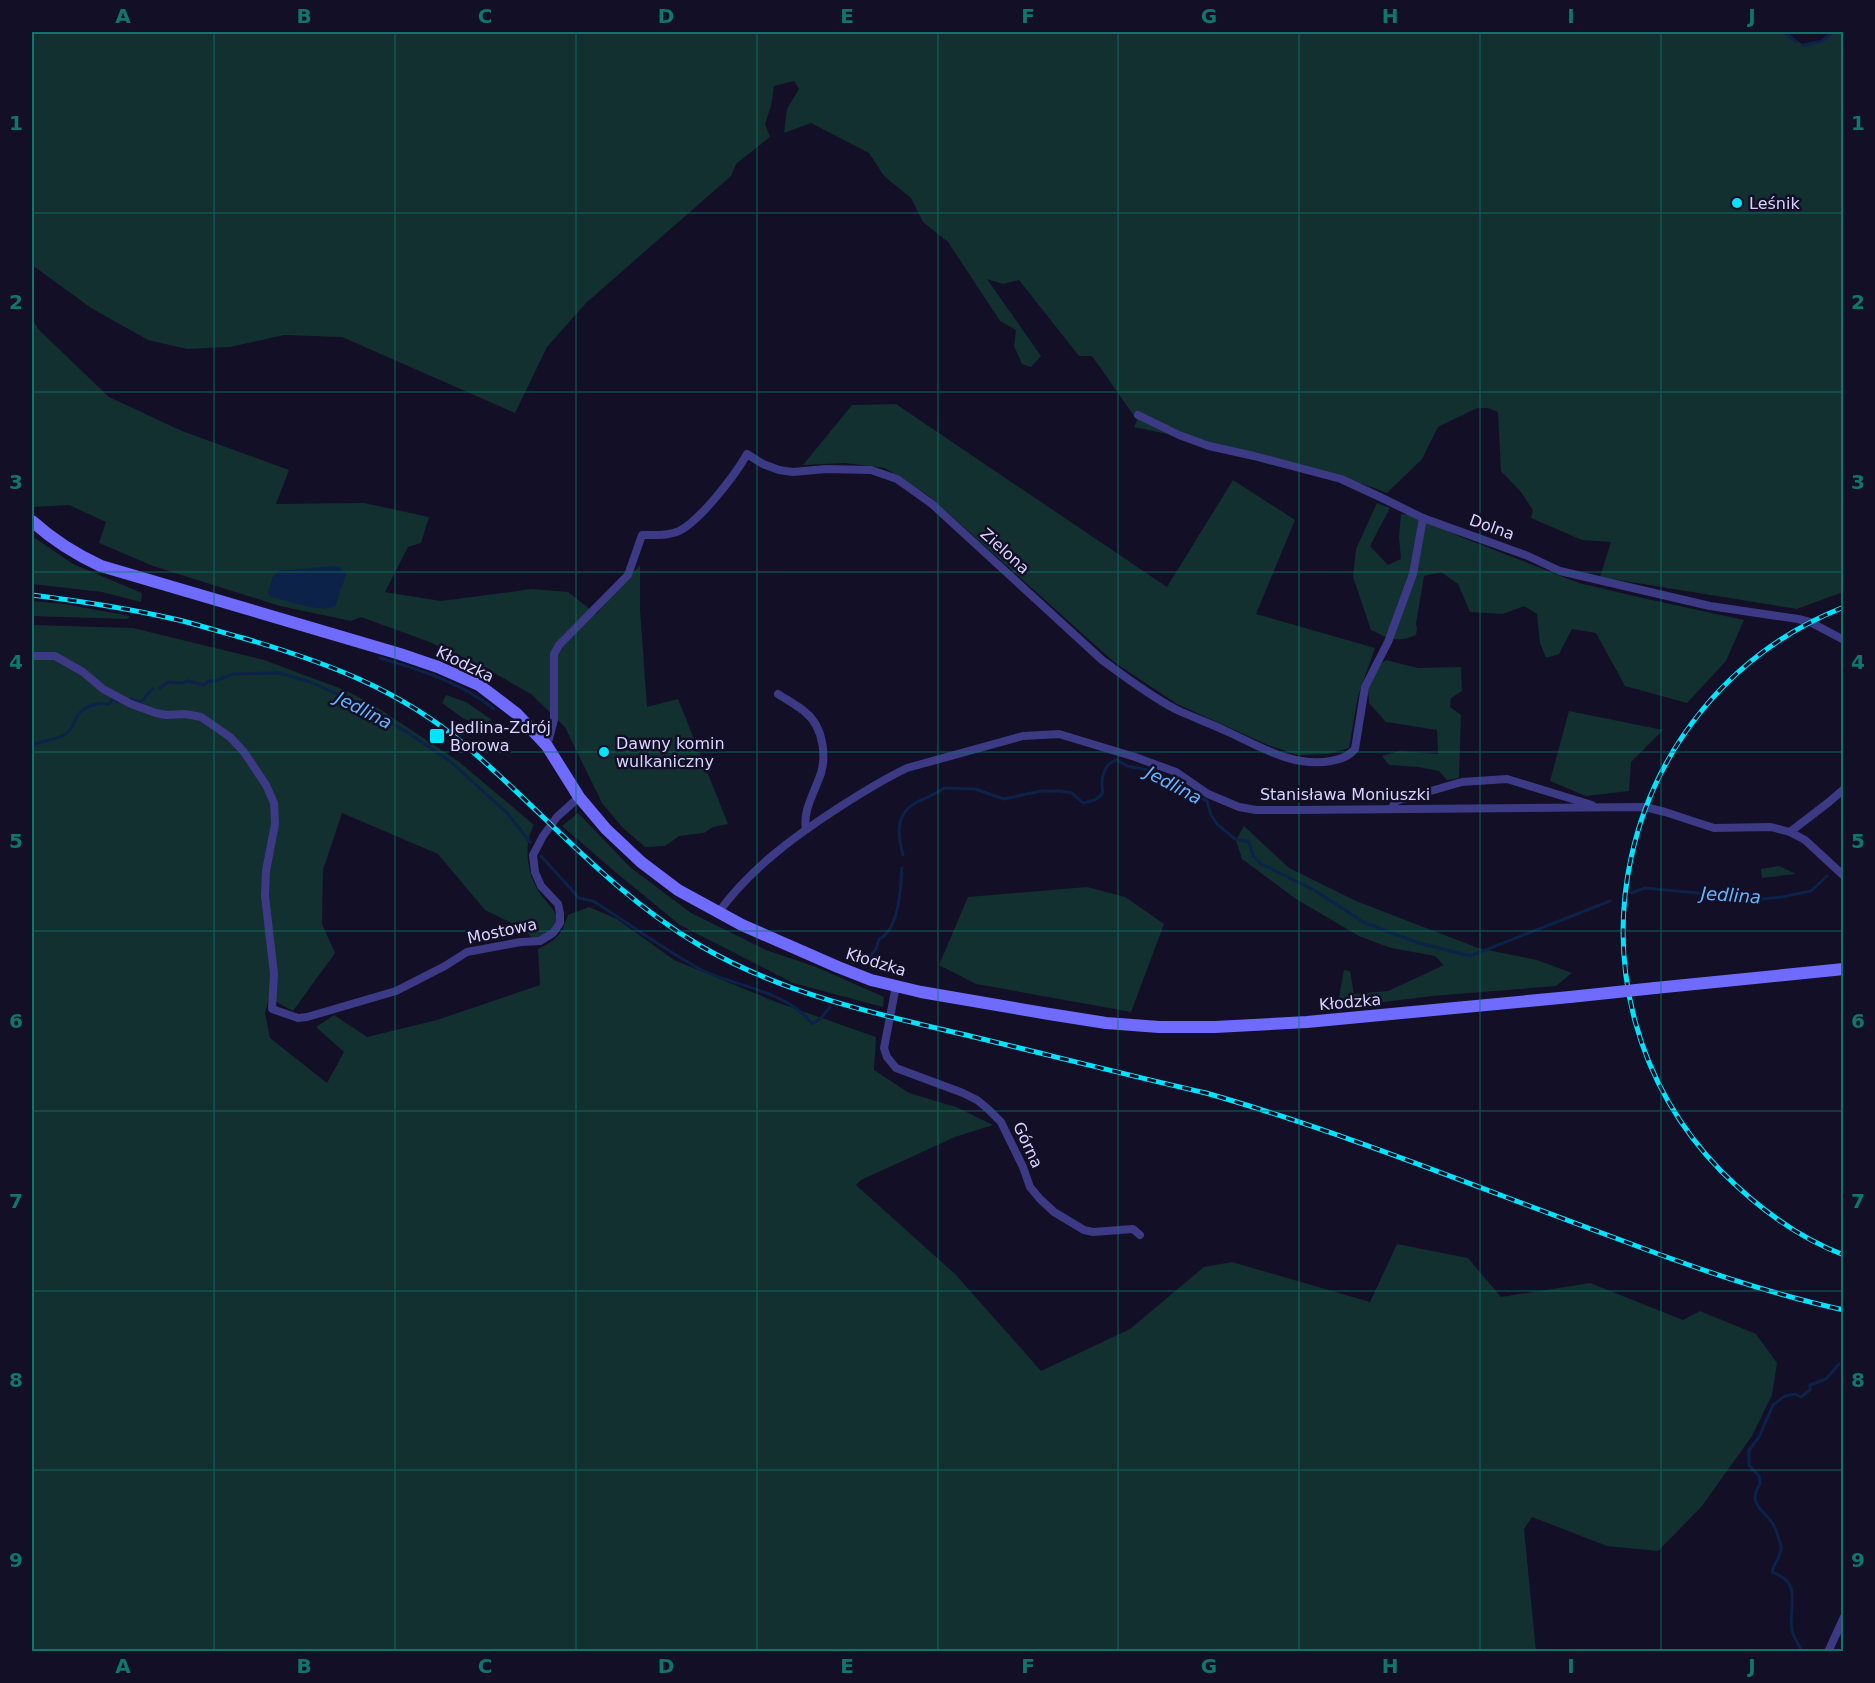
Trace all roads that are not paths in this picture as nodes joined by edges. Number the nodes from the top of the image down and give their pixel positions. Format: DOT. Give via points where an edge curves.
graph roads {
  1 [pos="1138,416"];
  2 [pos="1423,518"];
  3 [pos="32,521"];
  4 [pos="1844,640"];
  5 [pos="32,656"];
  6 [pos="778,694"];
  7 [pos="546,746"];
  8 [pos="1844,789"];
  9 [pos="579,797"];
  10 [pos="1599,807"];
  11 [pos="1391,810"];
  12 [pos="806,829"];
  13 [pos="1790,832"];
  14 [pos="1844,876"];
  15 [pos="718,912"];
  16 [pos="1844,969"];
  17 [pos="896,986"];
  18 [pos="1140,1234"];
  19 [pos="1844,1617"];
  20 [pos="1828,1652"];
  1 -- 2 [label="street, Dolna" via="1209,446 1341,480"];
  2 -- 4 [label="street, Dolna" via="1560,571 1710,606 1798,619"];
  2 -- 7 [label="street, Zielona" via="1413,574 1392,643 1365,687 1355,749 1350,755 1325,762 1296,760 1173,708 1102,660 932,504 897,479 870,470 779,470 747,454 731,480 690,524 678,532 642,535 627,575 554,654 554,720"];
  3 -- 7 [label="main road, Kłodzka" via="53,540 101,566 438,667 479,685 517,714"];
  5 -- 9 [label="street, Mostowa" via="55,656 131,704 156,713 201,717 244,752 274,803 275,824 265,896 274,974 272,1009 298,1018 396,991 467,952 540,941 553,933 560,923 558,904 541,886 533,855 557,818"];
  6 -- 12 [label="street" via="814,721 824,752 822,773 804,817"];
  7 -- 9 [label="main road, Kłodzka"];
  8 -- 13 [label="street"];
  9 -- 15 [label="main road, Kłodzka" via="641,862 678,890"];
  10 -- 11 [label="street, Stanisława Moniuszki"];
  10 -- 11 [label="street" via="1507,779 1462,782 1396,801"];
  10 -- 13 [label="street, Stanisława Moniuszki" via="1646,807 1714,828 1771,827"];
  11 -- 12 [label="street, Stanisława Moniuszki" via="1239,807 1208,794 1176,772 1059,734 1041,734 906,768"];
  12 -- 15 [label="street, Stanisława Moniuszki" via="781,847"];
  13 -- 14 [label="street, Stanisława Moniuszki" via="1805,840"];
  15 -- 17 [label="main road, Kłodzka" via="838,968"];
  16 -- 17 [label="main road, Kłodzka, bridge" via="1307,1022 1215,1027 1106,1023"];
  17 -- 18 [label="street, Górna" via="884,1048 896,1068 963,1093 988,1109 1001,1122 1030,1187 1054,1212 1084,1230 1133,1229"];
  19 -- 20 [label="street"];
}
